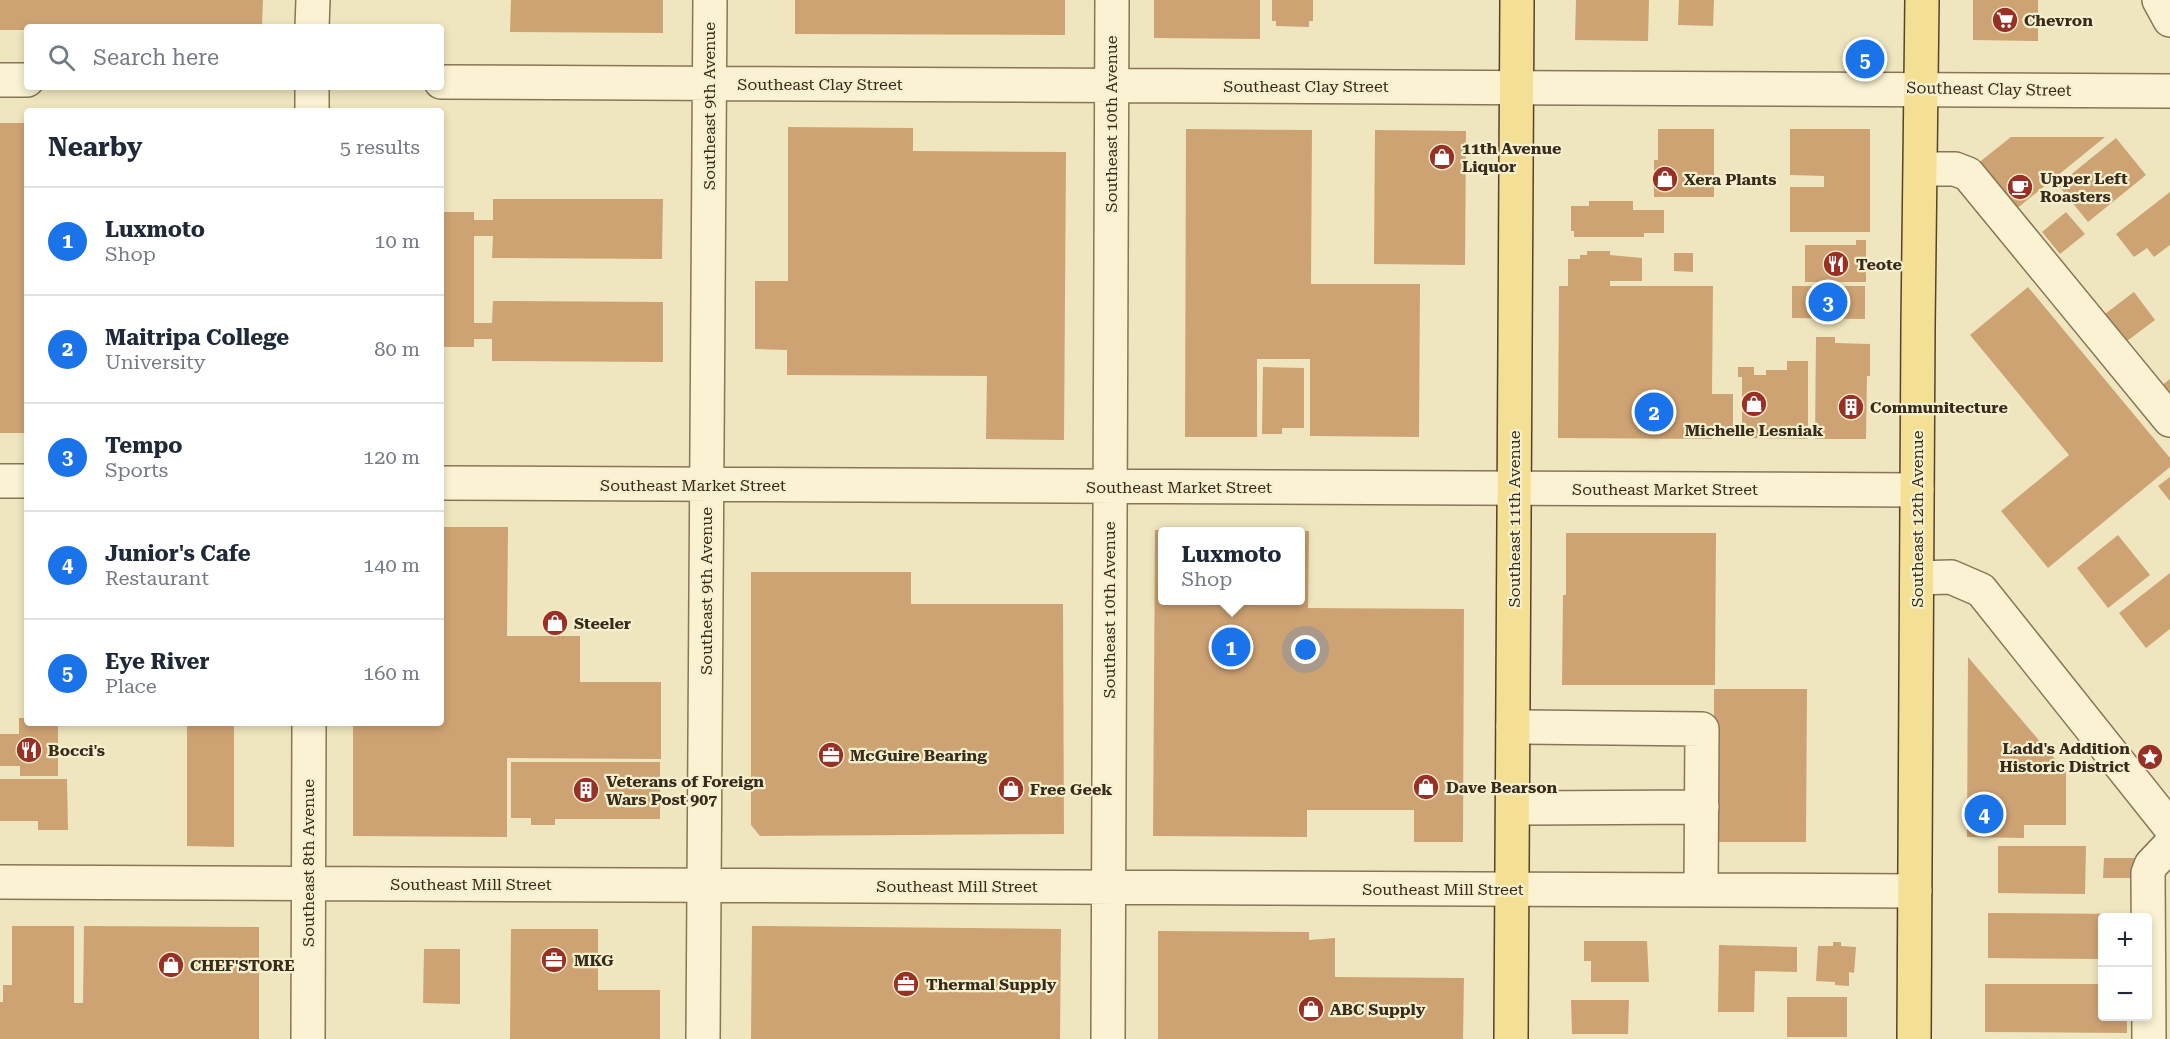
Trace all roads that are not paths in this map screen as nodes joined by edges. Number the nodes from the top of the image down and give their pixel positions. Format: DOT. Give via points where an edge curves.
graph roads {
  1 [pos="313,0"];
  2 [pos="710,0"];
  3 [pos="1112,0"];
  4 [pos="1517,0"];
  5 [pos="1922,0"];
  6 [pos="2159,0"];
  7 [pos="2170,20"];
  8 [pos="312,24"];
  9 [pos="0,80"];
  10 [pos="24,80"];
  11 [pos="444,82"];
  12 [pos="709,83"];
  13 [pos="1111,86"];
  14 [pos="1516,87"];
  15 [pos="1922,88"];
  16 [pos="312,90"];
  17 [pos="2170,91"];
  18 [pos="312,108"];
  19 [pos="1921,169"];
  20 [pos="2170,420"];
  21 [pos="0,481"];
  22 [pos="24,481"];
  23 [pos="444,483"];
  24 [pos="707,485"];
  25 [pos="1109,487"];
  26 [pos="1514,488"];
  27 [pos="1917,490"];
  28 [pos="1917,578"];
  29 [pos="309,726"];
  30 [pos="1513,728"];
  31 [pos="1702,807"];
  32 [pos="1513,808"];
  33 [pos="2170,827"];
  34 [pos="2170,845"];
  35 [pos="0,882"];
  36 [pos="308,883"];
  37 [pos="704,886"];
  38 [pos="1110,887"];
  39 [pos="1512,889"];
  40 [pos="1701,890"];
  41 [pos="1915,891"];
  42 [pos="308,1039"];
  43 [pos="703,1039"];
  44 [pos="1108,1039"];
  45 [pos="1511,1039"];
  46 [pos="1914,1039"];
  47 [pos="2149,1039"];
  1 -- 8 [label="street"];
  2 -- 12 [label="street, Southeast 9th Avenue"];
  3 -- 13 [label="street, Southeast 10th Avenue"];
  4 -- 14 [label="main road, Southeast 11th Avenue"];
  5 -- 15 [label="main road, Southeast 12th Avenue"];
  6 -- 7 [label="street"];
  9 -- 10 [label="street"];
  11 -- 12 [label="street, Southeast Clay Street"];
  12 -- 13 [label="street, Southeast Clay Street"];
  12 -- 24 [label="street, Southeast 9th Avenue"];
  13 -- 14 [label="street, Southeast Clay Street"];
  13 -- 25 [label="street, Southeast 10th Avenue"];
  14 -- 15 [label="street, Southeast Clay Street"];
  14 -- 26 [label="main road, Southeast 11th Avenue"];
  15 -- 17 [label="street, Southeast Clay Street"];
  15 -- 19 [label="main road, Southeast 12th Avenue"];
  16 -- 18 [label="street"];
  19 -- 20 [label="street" via="1955,169 1968,174"];
  19 -- 27 [label="main road, Southeast 12th Avenue"];
  21 -- 22 [label="street"];
  23 -- 24 [label="street, Southeast Market Street"];
  24 -- 25 [label="street, Southeast Market Street"];
  24 -- 37 [label="street, Southeast 9th Avenue"];
  25 -- 26 [label="street, Southeast Market Street"];
  25 -- 38 [label="street, Southeast 10th Avenue"];
  26 -- 27 [label="street, Southeast Market Street"];
  26 -- 30 [label="main road, Southeast 11th Avenue"];
  27 -- 28 [label="main road, Southeast 12th Avenue"];
  28 -- 33 [label="street" via="1951,577 1981,590"];
  28 -- 41 [label="main road, Southeast 12th Avenue"];
  29 -- 36 [label="street, Southeast 8th Avenue"];
  30 -- 31 [label="street" via="1702,729"];
  30 -- 32 [label="main road, Southeast 11th Avenue"];
  31 -- 32 [label="street"];
  31 -- 40 [label="street"];
  32 -- 39 [label="main road, Southeast 11th Avenue"];
  34 -- 47 [label="street" via="2148,873"];
  35 -- 36 [label="street, Southeast Mill Street"];
  36 -- 37 [label="street, Southeast Mill Street"];
  36 -- 42 [label="street, Southeast 8th Avenue"];
  37 -- 38 [label="street, Southeast Mill Street"];
  37 -- 43 [label="street, Southeast 9th Avenue"];
  38 -- 39 [label="street, Southeast Mill Street"];
  38 -- 44 [label="street, Southeast 10th Avenue"];
  39 -- 40 [label="street, Southeast Mill Street"];
  39 -- 45 [label="main road, Southeast 11th Avenue"];
  40 -- 41 [label="street, Southeast Mill Street"];
  41 -- 46 [label="main road, Southeast 12th Avenue"];
}
